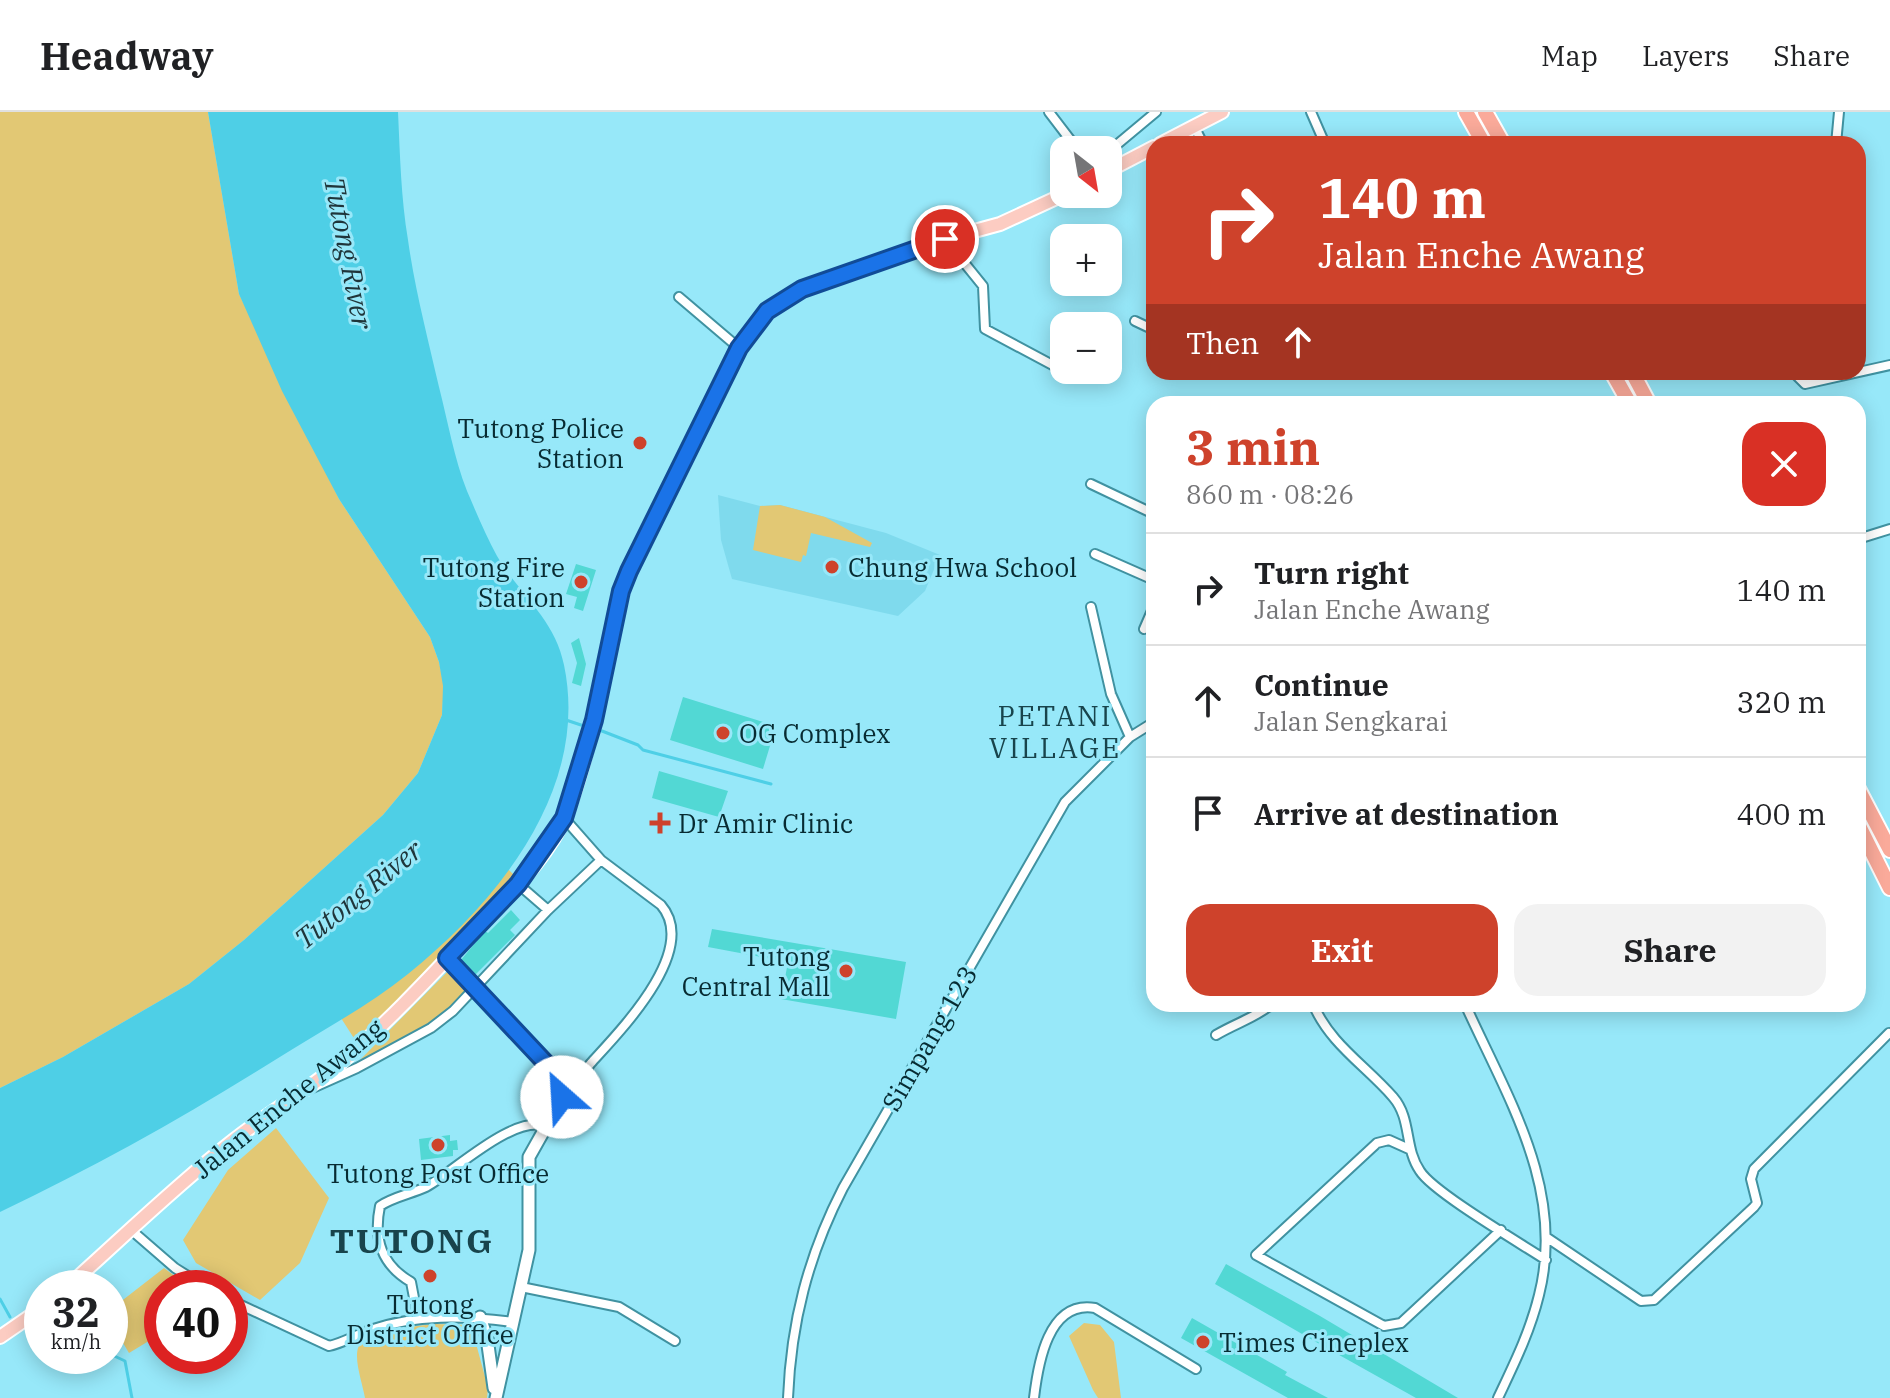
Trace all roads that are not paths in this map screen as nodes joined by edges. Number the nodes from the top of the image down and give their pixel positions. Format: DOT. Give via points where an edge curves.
graph roads {
  1 [pos="1049,112"];
  2 [pos="1156,112"];
  3 [pos="1222,112"];
  4 [pos="1311,112"];
  5 [pos="1466,112"];
  6 [pos="1485,112"];
  7 [pos="1839,112"];
  8 [pos="1200,120"];
  9 [pos="1067,136"];
  10 [pos="1173,136"];
  11 [pos="1322,136"];
  12 [pos="1480,136"];
  13 [pos="1498,136"];
  14 [pos="1837,136"];
  15 [pos="1122,140"];
  16 [pos="1146,151"];
  17 [pos="1122,164"];
  18 [pos="1050,201"];
  19 [pos="945,239"];
  20 [pos="679,297"];
  21 [pos="1135,321"];
  22 [pos="1146,326"];
  23 [pos="739,348"];
  24 [pos="1050,364"];
  25 [pos="1890,365"];
  26 [pos="1866,370"];
  27 [pos="1801,380"];
  28 [pos="1823,380"];
  29 [pos="1091,484"];
  30 [pos="1146,510"];
  31 [pos="1890,529"];
  32 [pos="1866,536"];
  33 [pos="1095,554"];
  34 [pos="1146,576"];
  35 [pos="1091,607"];
  36 [pos="1146,624"];
  37 [pos="1144,629"];
  38 [pos="1146,727"];
  39 [pos="1130,737"];
  40 [pos="1866,804"];
  41 [pos="564,818"];
  42 [pos="1866,840"];
  43 [pos="1890,850"];
  44 [pos="601,860"];
  45 [pos="518,884"];
  46 [pos="1890,888"];
  47 [pos="548,910"];
  48 [pos="447,958"];
  49 [pos="475,986"];
  50 [pos="1262,1012"];
  51 [pos="1316,1012"];
  52 [pos="1469,1012"];
  53 [pos="1889,1033"];
  54 [pos="1216,1035"];
  55 [pos="589,1066"];
  56 [pos="556,1074"];
  57 [pos="303,1092"];
  58 [pos="556,1109"];
  59 [pos="546,1126"];
  60 [pos="1409,1149"];
  61 [pos="130,1229"];
  62 [pos="1501,1230"];
  63 [pos="1546,1237"];
  64 [pos="1546,1260"];
  65 [pos="86,1270"];
  66 [pos="178,1270"];
  67 [pos="521,1287"];
  68 [pos="248,1308"];
  69 [pos="480,1317"];
  70 [pos="418,1319"];
  71 [pos="24,1320"];
  72 [pos="513,1322"];
  73 [pos="0,1337"];
  74 [pos="675,1341"];
  75 [pos="1196,1369"];
  76 [pos="496,1397"];
  77 [pos="788,1398"];
  78 [pos="1034,1398"];
  79 [pos="1498,1398"];
  1 -- 9 [label="street"];
  2 -- 15 [label="street"];
  3 -- 8 [label="main road"];
  4 -- 11 [label="street"];
  5 -- 12 [label="highway"];
  6 -- 13 [label="highway"];
  7 -- 14 [label="street"];
  8 -- 10 [label="main road"];
  16 -- 17 [label="main road"];
  18 -- 19 [label="main road, Jalan Enche Awang" via="1000,224"];
  19 -- 23 [label="main road, Jalan Enche Awang" via="802,289 767,311"];
  19 -- 24 [label="street" via="983,286 985,329"];
  20 -- 23 [label="street"];
  21 -- 22 [label="street"];
  23 -- 41 [label="main road, Jalan Enche Awang" via="621,591 594,720"];
  25 -- 26 [label="street"];
  27 -- 28 [label="street"];
  29 -- 30 [label="street"];
  31 -- 32 [label="street"];
  33 -- 34 [label="street"];
  35 -- 39 [label="street" via="1111,694"];
  36 -- 37 [label="street"];
  38 -- 39 [label="street, Simpang 123"];
  39 -- 77 [label="street, Simpang 123" via="1065,802 1041,840 827,1219 797,1313"];
  40 -- 43 [label="highway"];
  41 -- 44 [label="street"];
  41 -- 45 [label="main road, Jalan Enche Awang"];
  42 -- 46 [label="highway"];
  44 -- 47 [label="street"];
  44 -- 55 [label="street" via="661,905 672,930 645,1000"];
  45 -- 47 [label="street"];
  45 -- 48 [label="main road, Jalan Enche Awang"];
  47 -- 49 [label="street"];
  48 -- 49 [label="street"];
  48 -- 57 [label="main road, Jalan Enche Awang" via="366,1041"];
  49 -- 56 [label="street"];
  49 -- 57 [label="street" via="431,1028 326,1085"];
  50 -- 54 [label="street"];
  51 -- 60 [label="street" via="1336,1042 1403,1111"];
  52 -- 63 [label="street" via="1533,1152"];
  53 -- 63 [label="street" via="1754,1169 1754,1207 1654,1300 1641,1301"];
  55 -- 56 [label="street" via="570,1077"];
  55 -- 58 [label="street"];
  56 -- 58 [label="street" via="563,1092"];
  57 -- 61 [label="main road, Jalan Enche Awang" via="228,1144"];
  58 -- 59 [label="street"];
  59 -- 67 [label="street" via="527,1166 531,1232"];
  59 -- 70 [label="street" via="531,1125 490,1143 426,1187 380,1206 382,1256 411,1282"];
  60 -- 62 [label="street" via="1430,1183"];
  60 -- 62 [label="street" via="1389,1140 1377,1143 1256,1255 1384,1326 1393,1326"];
  61 -- 65 [label="main road, Jalan Enche Awang"];
  61 -- 66 [label="street"];
  62 -- 64 [label="street"];
  63 -- 64 [label="street"];
  64 -- 79 [label="street" via="1533,1317"];
  67 -- 72 [label="street"];
  67 -- 74 [label="street" via="619,1307"];
  68 -- 70 [label="street" via="329,1346"];
  69 -- 70 [label="street"];
  69 -- 72 [label="street"];
  69 -- 76 [label="street"];
  71 -- 73 [label="main road"];
  72 -- 76 [label="street"];
  75 -- 78 [label="street" via="1095,1308 1083,1306 1055,1327 1038,1365"];
}
